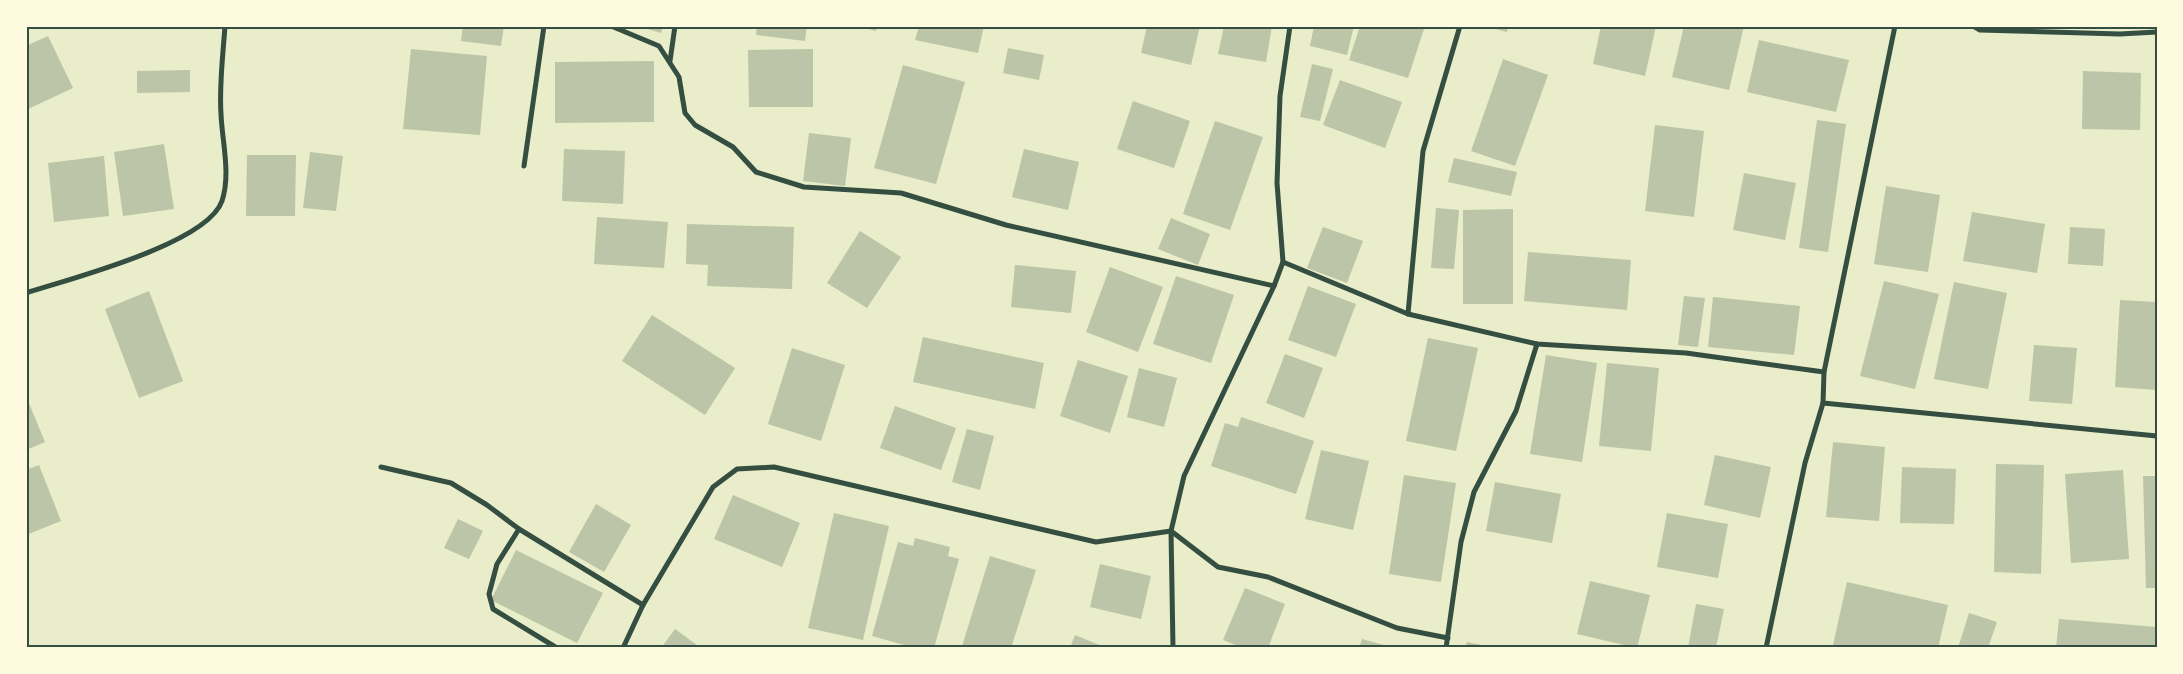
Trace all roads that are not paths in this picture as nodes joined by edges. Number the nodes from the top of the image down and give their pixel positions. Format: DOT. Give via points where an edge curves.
graph roads {
  1 [pos="225,26"];
  2 [pos="544,26"];
  3 [pos="611,26"];
  4 [pos="675,26"];
  5 [pos="1290,26"];
  6 [pos="1460,26"];
  7 [pos="1895,26"];
  8 [pos="1973,26"];
  9 [pos="2157,32"];
  10 [pos="670,62"];
  11 [pos="524,166"];
  12 [pos="1283,262"];
  13 [pos="1274,286"];
  14 [pos="26,293"];
  15 [pos="1408,314"];
  16 [pos="1537,344"];
  17 [pos="1824,372"];
  18 [pos="1823,403"];
  19 [pos="2157,436"];
  20 [pos="381,467"];
  21 [pos="519,529"];
  22 [pos="1171,531"];
  23 [pos="644,605"];
  24 [pos="1448,638"];
  25 [pos="557,648"];
  26 [pos="623,648"];
  27 [pos="1173,648"];
  28 [pos="1446,648"];
  29 [pos="1766,648"];
  1 -- 14 [label="street" via="220,112 226,182 222,202 205,224 160,248"];
  2 -- 11 [label="street"];
  3 -- 10 [label="street" via="659,46"];
  4 -- 10 [label="street"];
  5 -- 12 [label="street" via="1280,96 1277,174"];
  6 -- 15 [label="street" via="1423,151"];
  7 -- 17 [label="street"];
  8 -- 9 [label="street" via="1980,30"];
  10 -- 13 [label="street" via="679,77 685,113 695,125 733,147 756,172 804,187 901,193 1006,225"];
  12 -- 13 [label="street"];
  12 -- 15 [label="street"];
  13 -- 22 [label="street" via="1184,476"];
  15 -- 16 [label="street"];
  16 -- 17 [label="street" via="1686,353"];
  16 -- 24 [label="street" via="1516,412 1474,492 1461,542"];
  17 -- 18 [label="street"];
  18 -- 19 [label="street"];
  18 -- 29 [label="street" via="1805,463"];
  20 -- 21 [label="street" via="451,483"];
  21 -- 23 [label="street"];
  21 -- 25 [label="street" via="497,564 489,594 493,609"];
  22 -- 23 [label="street" via="1096,542 774,467 737,469 713,487"];
  22 -- 24 [label="street" via="1218,566 1268,577 1397,628"];
  22 -- 27 [label="street"];
  23 -- 26 [label="street"];
  24 -- 28 [label="street"];
}
